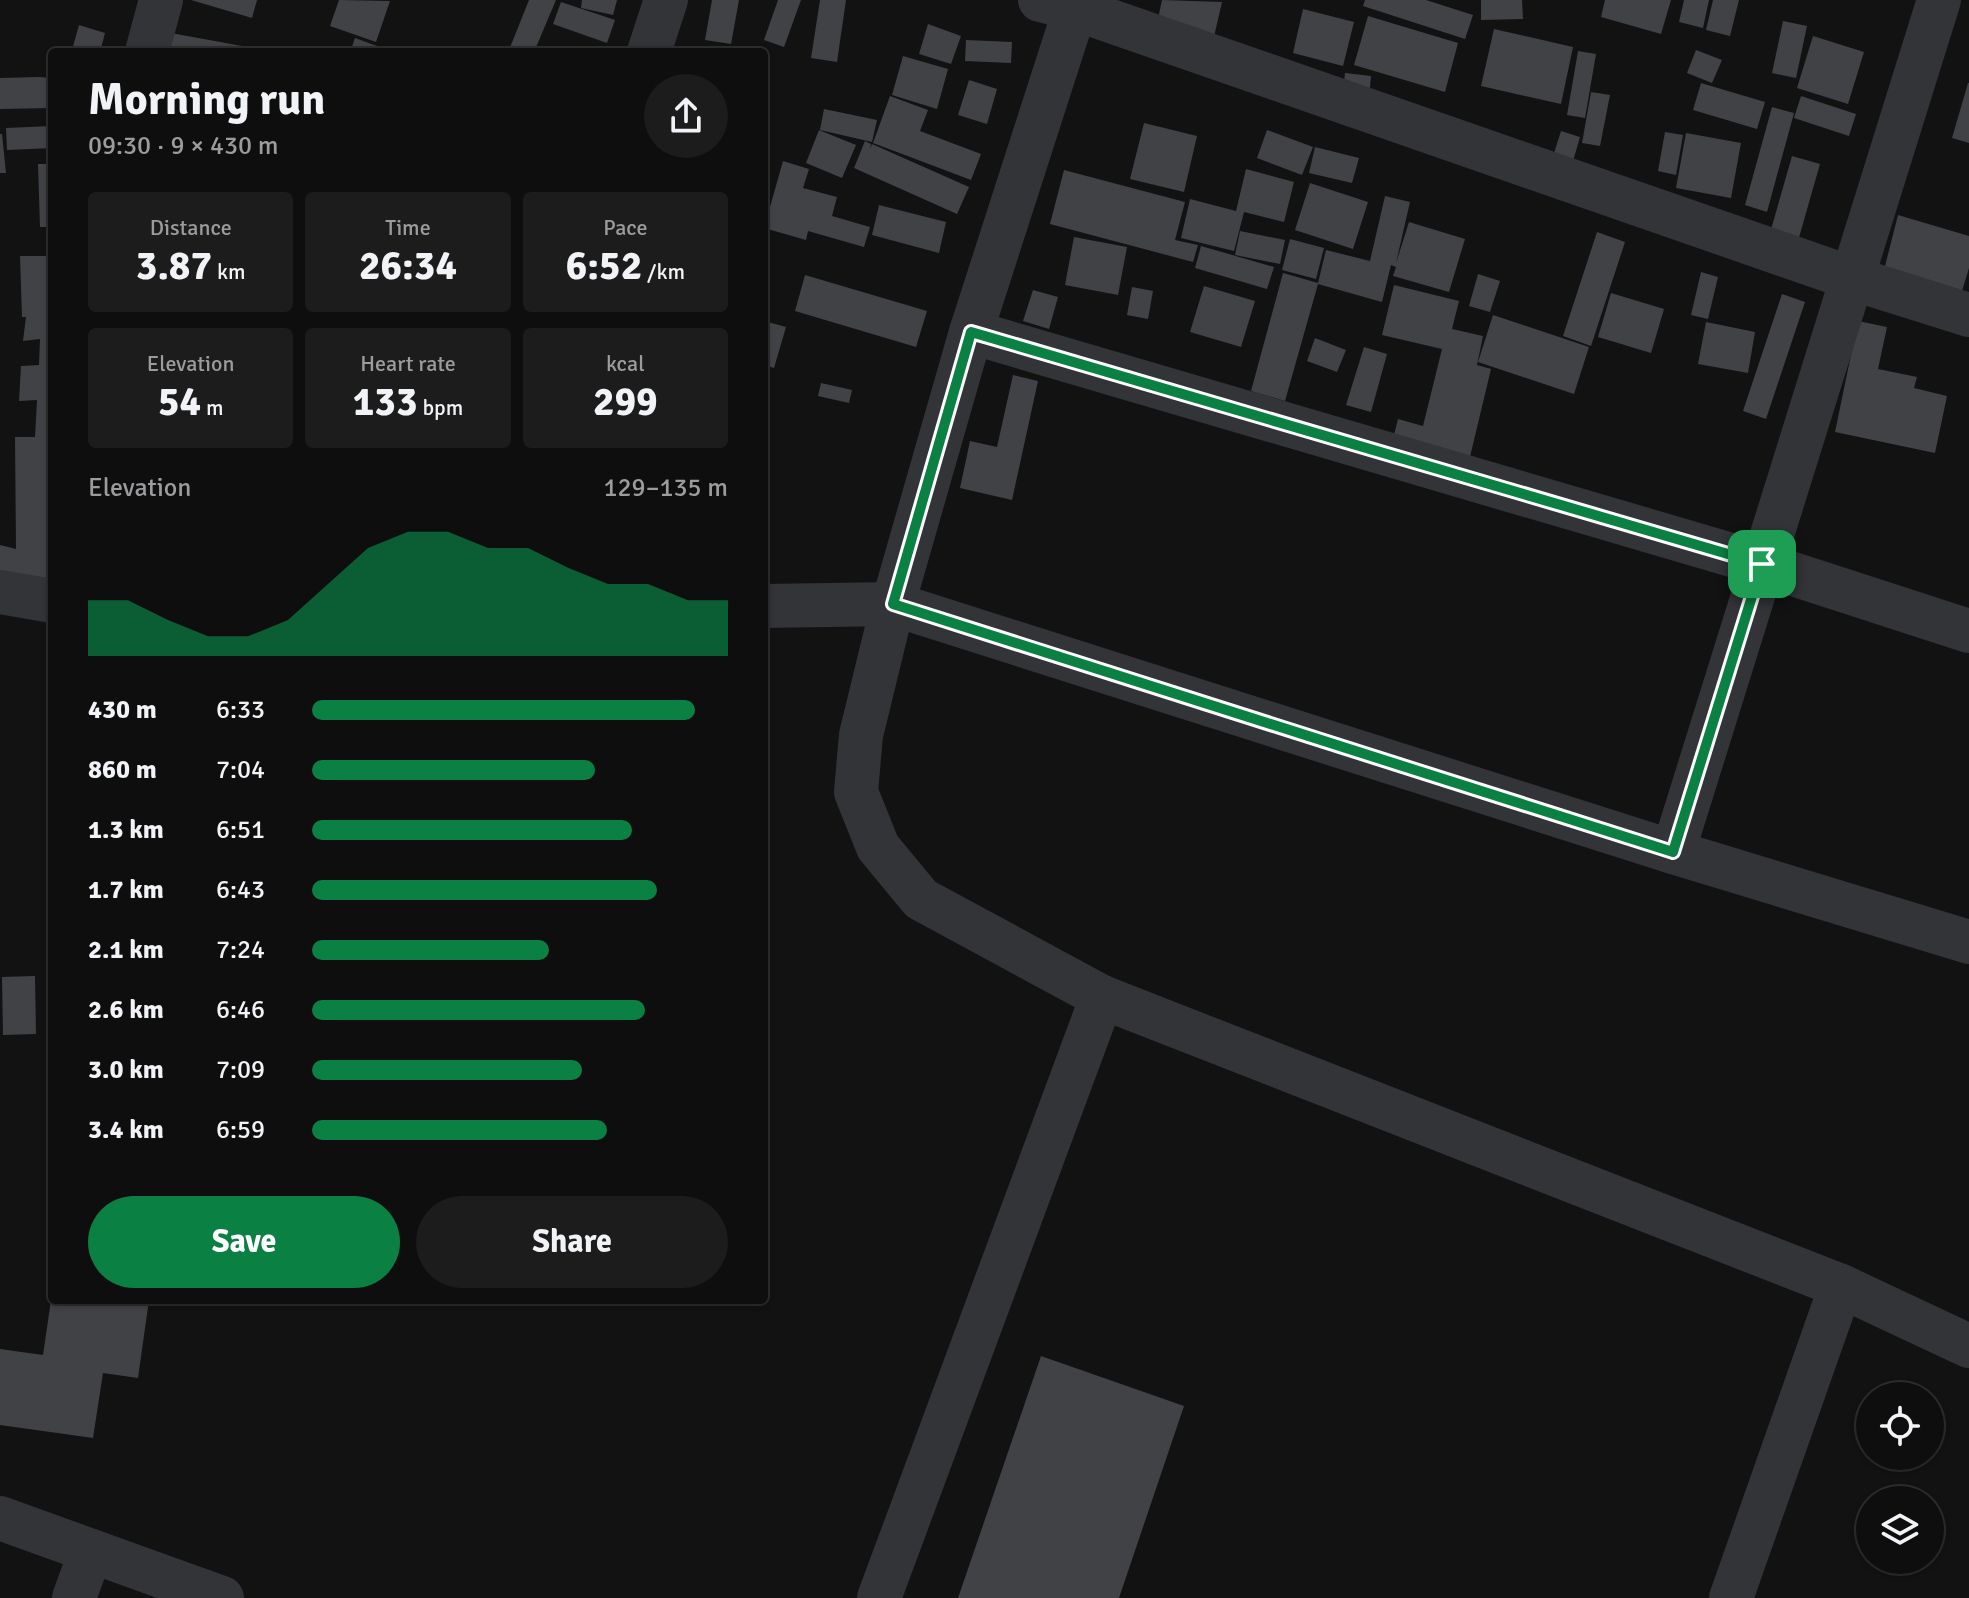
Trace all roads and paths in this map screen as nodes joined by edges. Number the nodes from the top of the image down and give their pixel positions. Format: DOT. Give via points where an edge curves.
graph roads {
  1 [pos="161,0"];
  2 [pos="666,0"];
  3 [pos="1939,0"];
  4 [pos="1064,3"];
  5 [pos="148,48"];
  6 [pos="650,48"];
  7 [pos="1851,278"];
  8 [pos="1969,315"];
  9 [pos="971,332"];
  10 [pos="1762,564"];
  11 [pos="0,592"];
  12 [pos="48,600"];
  13 [pos="893,604"];
  14 [pos="768,606"];
  15 [pos="1969,631"];
  16 [pos="1673,852"];
  17 [pos="1969,942"];
  18 [pos="1102,997"];
  19 [pos="1841,1286"];
  20 [pos="1969,1346"];
  21 [pos="0,1518"];
  22 [pos="91,1551"];
  23 [pos="74,1598"];
  24 [pos="222,1598"];
  25 [pos="879,1598"];
  26 [pos="1731,1598"];
  1 -- 5 [label="street"];
  2 -- 6 [label="street"];
  3 -- 7 [label="street"];
  4 -- 7 [label="street"];
  4 -- 9 [label="street"];
  7 -- 8 [label="street"];
  7 -- 10 [label="street"];
  9 -- 10 [label="street"];
  9 -- 13 [label="street"];
  10 -- 15 [label="street"];
  10 -- 16 [label="street"];
  11 -- 12 [label="street"];
  13 -- 14 [label="street"];
  13 -- 16 [label="street"];
  13 -- 18 [label="street" via="861,735 856,792 878,847 921,899"];
  16 -- 17 [label="street"];
  18 -- 19 [label="street"];
  18 -- 25 [label="street"];
  19 -- 20 [label="street"];
  19 -- 26 [label="street"];
  21 -- 22 [label="street"];
  22 -- 23 [label="street"];
  22 -- 24 [label="street"];
}
